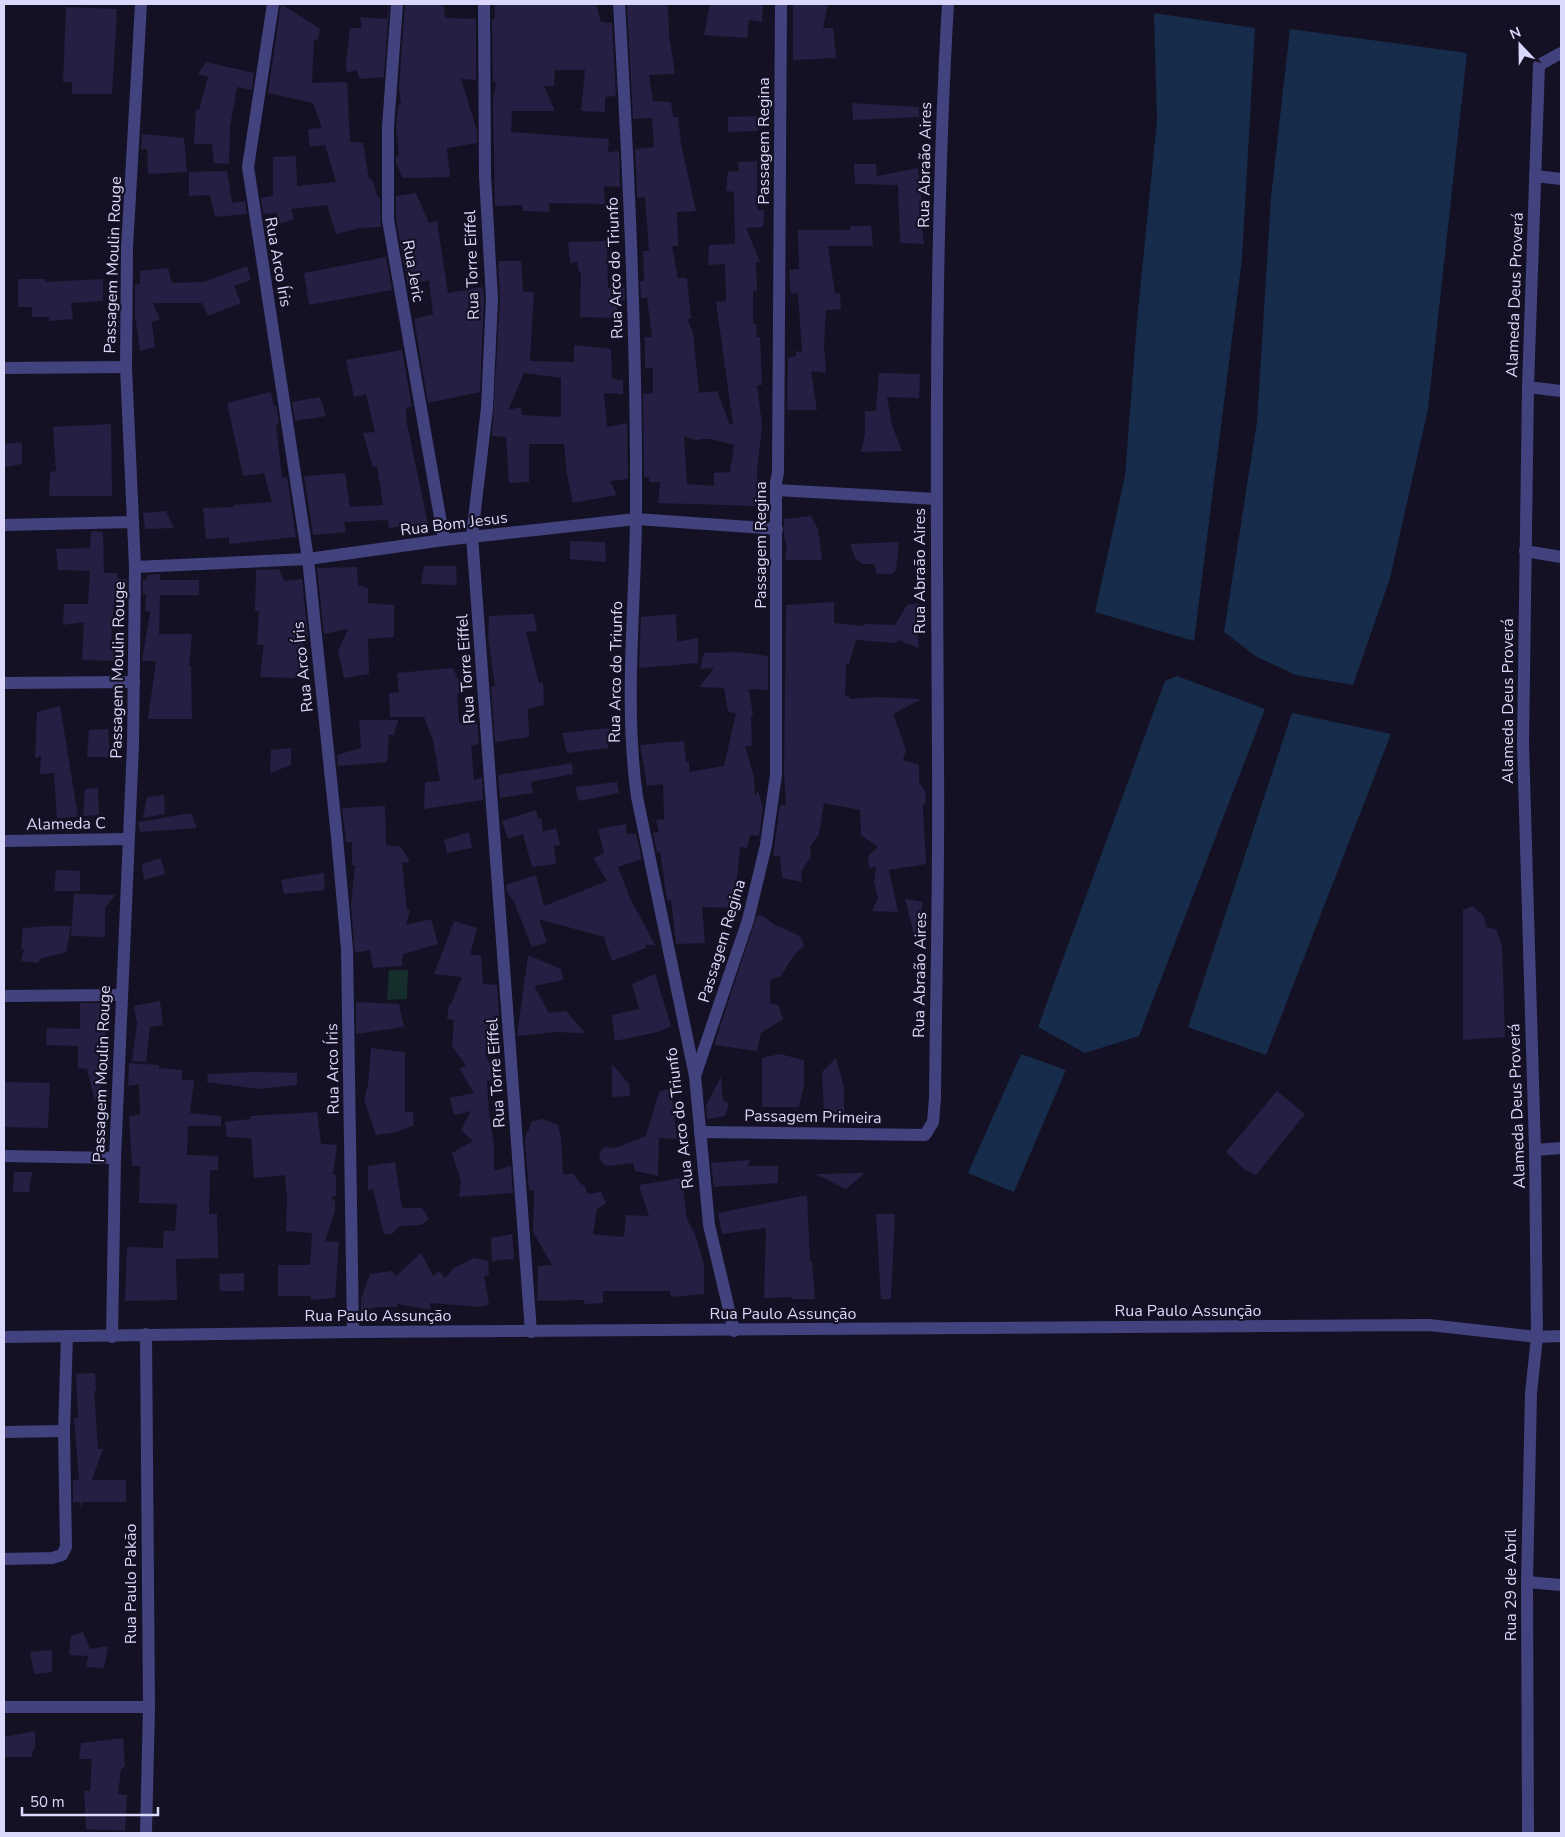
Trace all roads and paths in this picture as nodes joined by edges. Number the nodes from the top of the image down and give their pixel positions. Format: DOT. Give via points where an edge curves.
graph roads {
  1 [pos="141,4"];
  2 [pos="272,4"];
  3 [pos="397,4"];
  4 [pos="484,4"];
  5 [pos="619,4"];
  6 [pos="781,4"];
  7 [pos="948,4"];
  8 [pos="1561,53"];
  9 [pos="1535,176"];
  10 [pos="1561,179"];
  11 [pos="126,367"];
  12 [pos="4,368"];
  13 [pos="1528,388"];
  14 [pos="1561,391"];
  15 [pos="776,490"];
  16 [pos="936,499"];
  17 [pos="636,519"];
  18 [pos="133,522"];
  19 [pos="4,525"];
  20 [pos="777,529"];
  21 [pos="472,536"];
  22 [pos="444,540"];
  23 [pos="1525,551"];
  24 [pos="1561,557"];
  25 [pos="308,559"];
  26 [pos="136,567"];
  27 [pos="134,682"];
  28 [pos="4,683"];
  29 [pos="128,839"];
  30 [pos="4,841"];
  31 [pos="122,995"];
  32 [pos="4,996"];
  33 [pos="695,1076"];
  34 [pos="700,1132"];
  35 [pos="925,1135"];
  36 [pos="1561,1148"];
  37 [pos="1535,1150"];
  38 [pos="4,1156"];
  39 [pos="115,1158"];
  40 [pos="734,1331"];
  41 [pos="353,1332"];
  42 [pos="531,1332"];
  43 [pos="146,1334"];
  44 [pos="66,1336"];
  45 [pos="1561,1336"];
  46 [pos="4,1337"];
  47 [pos="112,1337"];
  48 [pos="1538,1337"];
  49 [pos="64,1431"];
  50 [pos="4,1432"];
  51 [pos="4,1559"];
  52 [pos="1527,1582"];
  53 [pos="1561,1584"];
  54 [pos="4,1707"];
  55 [pos="149,1707"];
  56 [pos="146,1833"];
  57 [pos="1528,1833"];
  1 -- 11 [label="street, Passagem Moulin Rouge" via="127,248"];
  2 -- 25 [label="street, Rua Arco Íris" via="248,167"];
  3 -- 22 [label="street, Rua Jeric" via="388,127 388,220"];
  4 -- 21 [label="street, Rua Torre Eiffel" via="485,176 492,299 487,408"];
  5 -- 17 [label="street, Rua Arco do Triunfo" via="633,253"];
  6 -- 15 [label="street, Passagem Regina"];
  7 -- 16 [label="street, Rua Abraão Aires" via="941,118"];
  8 -- 9 [label="street, Alameda Deus Proverá" via="1539,65"];
  9 -- 10 [label="street"];
  9 -- 13 [label="street, Alameda Deus Proverá"];
  11 -- 12 [label="street"];
  11 -- 18 [label="street, Passagem Moulin Rouge"];
  13 -- 14 [label="street"];
  13 -- 23 [label="street, Alameda Deus Proverá"];
  15 -- 16 [label="street"];
  15 -- 20 [label="street, Passagem Regina"];
  16 -- 35 [label="street, Rua Abraão Aires" via="935,1098 933,1122"];
  17 -- 20 [label="street, Rua Bom Jesus"];
  17 -- 21 [label="street, Rua Bom Jesus"];
  17 -- 33 [label="street, Rua Arco do Triunfo" via="631,753 637,797"];
  18 -- 19 [label="street"];
  18 -- 26 [label="street, Passagem Moulin Rouge"];
  20 -- 33 [label="street, Passagem Regina" via="776,775 766,846 748,920"];
  21 -- 22 [label="street, Rua Bom Jesus"];
  21 -- 42 [label="street, Rua Torre Eiffel"];
  22 -- 25 [label="street, Rua Bom Jesus"];
  23 -- 24 [label="street"];
  23 -- 37 [label="street, Alameda Deus Proverá" via="1522,744"];
  25 -- 26 [label="street, Rua Bom Jesus"];
  25 -- 41 [label="street, Rua Arco Íris" via="347,949"];
  26 -- 27 [label="street, Passagem Moulin Rouge"];
  27 -- 28 [label="street"];
  27 -- 29 [label="street, Passagem Moulin Rouge"];
  29 -- 30 [label="street, Alameda C"];
  29 -- 31 [label="street, Passagem Moulin Rouge"];
  31 -- 32 [label="street"];
  31 -- 39 [label="street, Passagem Moulin Rouge"];
  33 -- 34 [label="street, Rua Arco do Triunfo"];
  34 -- 35 [label="street, Passagem Primeira"];
  34 -- 40 [label="street, Rua Arco do Triunfo" via="709,1225"];
  36 -- 37 [label="street"];
  37 -- 48 [label="street, Alameda Deus Proverá"];
  38 -- 39 [label="street"];
  39 -- 47 [label="street, Passagem Moulin Rouge"];
  40 -- 42 [label="street, Rua Paulo Assunção"];
  40 -- 48 [label="street, Rua Paulo Assunção" via="1429,1325"];
  41 -- 42 [label="street, Rua Paulo Assunção"];
  41 -- 43 [label="street, Rua Paulo Assunção"];
  43 -- 47 [label="street, Rua Paulo Assunção"];
  43 -- 55 [label="street, Rua Paulo Pakão"];
  44 -- 46 [label="street, Rua Paulo Assunção"];
  44 -- 47 [label="street, Rua Paulo Assunção"];
  44 -- 49 [label="street"];
  45 -- 48 [label="street, Rua Paulo Assunção"];
  48 -- 52 [label="street, Rua 29 de Abril" via="1531,1392"];
  49 -- 50 [label="street"];
  49 -- 51 [label="street" via="66,1548 62,1555 52,1558"];
  52 -- 53 [label="street"];
  52 -- 57 [label="street, Rua 29 de Abril"];
  54 -- 55 [label="street"];
  55 -- 56 [label="street, Rua Paulo Pakão"];
}
